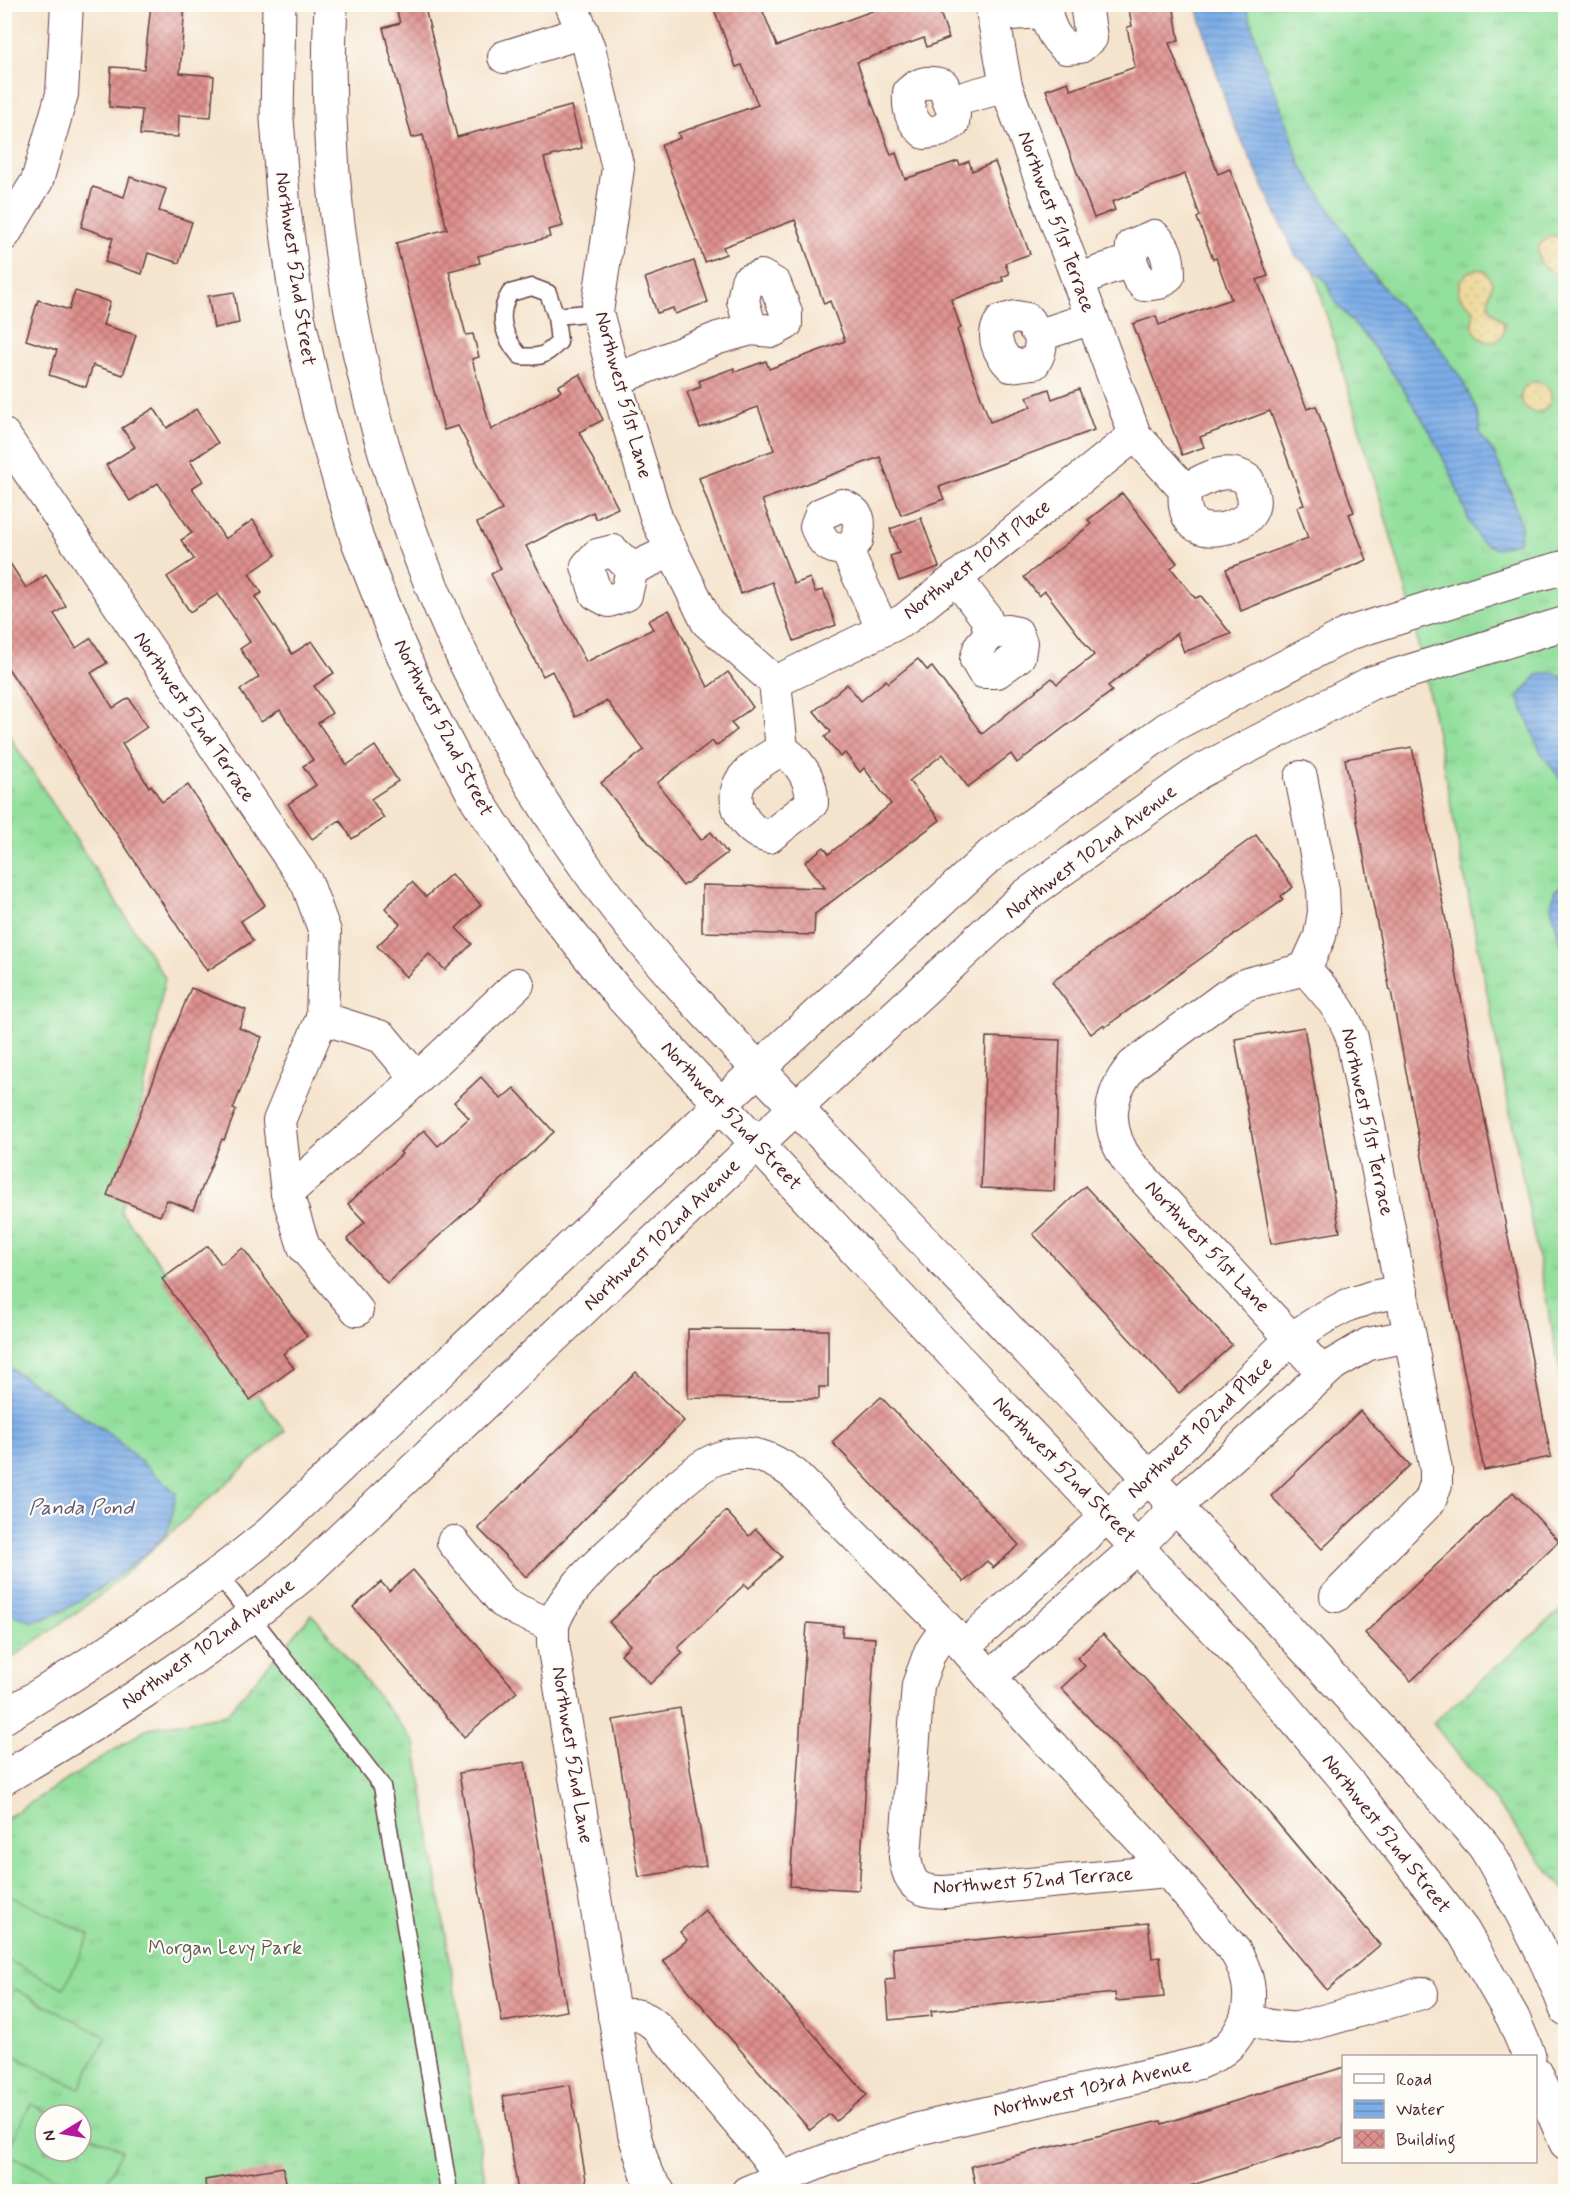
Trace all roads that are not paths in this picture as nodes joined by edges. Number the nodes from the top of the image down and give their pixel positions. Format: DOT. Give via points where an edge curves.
graph roads {
  1 [pos="67,4"];
  2 [pos="279,4"];
  3 [pos="331,4"];
  4 [pos="1086,4"];
  5 [pos="1046,8"];
  6 [pos="992,10"];
  7 [pos="577,18"];
  8 [pos="504,57"];
  9 [pos="1006,86"];
  10 [pos="949,102"];
  11 [pos="4,235"];
  12 [pos="342,253"];
  13 [pos="290,261"];
  14 [pos="1131,261"];
  15 [pos="1078,281"];
  16 [pos="597,312"];
  17 [pos="556,316"];
  18 [pos="1092,318"];
  19 [pos="751,329"];
  20 [pos="1040,335"];
  21 [pos="615,380"];
  22 [pos="4,435"];
  23 [pos="1135,435"];
  24 [pos="1185,490"];
  25 [pos="846,549"];
  26 [pos="671,551"];
  27 [pos="1566,567"];
  28 [pos="632,569"];
  29 [pos="957,578"];
  30 [pos="1566,623"];
  31 [pos="882,630"];
  32 [pos="991,633"];
  33 [pos="775,682"];
  34 [pos="782,749"];
  35 [pos="1301,777"];
  36 [pos="1305,969"];
  37 [pos="518,984"];
  38 [pos="322,1018"];
  39 [pos="759,1069"];
  40 [pos="417,1079"];
  41 [pos="720,1105"];
  42 [pos="796,1108"];
  43 [pos="758,1143"];
  44 [pos="287,1193"];
  45 [pos="1402,1291"];
  46 [pos="357,1310"];
  47 [pos="1409,1336"];
  48 [pos="1292,1338"];
  49 [pos="1323,1373"];
  50 [pos="1240,1389"];
  51 [pos="1269,1422"];
  52 [pos="1150,1477"];
  53 [pos="1177,1506"];
  54 [pos="1108,1516"];
  55 [pos="453,1542"];
  56 [pos="1137,1547"];
  57 [pos="219,1575"];
  58 [pos="1336,1596"];
  59 [pos="251,1618"];
  60 [pos="553,1626"];
  61 [pos="956,1638"];
  62 [pos="990,1677"];
  63 [pos="4,1717"];
  64 [pos="4,1778"];
  65 [pos="1167,1871"];
  66 [pos="1422,1994"];
  67 [pos="1566,2009"];
  68 [pos="614,2016"];
  69 [pos="1246,2018"];
  70 [pos="1529,2055"];
  71 [pos="1537,2075"];
  72 [pos="1566,2143"];
  73 [pos="446,2174"];
  74 [pos="782,2178"];
  75 [pos="436,2192"];
  76 [pos="449,2192"];
  77 [pos="659,2192"];
  78 [pos="747,2192"];
  1 -- 11 [label="street" via="62,94 37,181"];
  2 -- 13 [label="street, Northwest 52nd Street" via="279,167"];
  3 -- 12 [label="street" via="330,111"];
  4 -- 5 [label="street" via="1091,38 1080,47 1066,48 1057,40"];
  5 -- 6 [label="street"];
  6 -- 9 [label="street, Northwest 51st Terrace"];
  7 -- 8 [label="street"];
  7 -- 16 [label="street, Northwest 51st Lane" via="589,48 618,168"];
  9 -- 10 [label="street"];
  9 -- 15 [label="street, Northwest 51st Terrace"];
  12 -- 13 [label="street"];
  12 -- 39 [label="street" via="364,372 390,468 413,540 463,659 529,779 586,867 663,966"];
  13 -- 41 [label="street, Northwest 52nd Street" via="308,363 340,487 375,588 417,687 474,795 532,885 619,994"];
  14 -- 15 [label="street"];
  15 -- 18 [label="street, Northwest 51st Terrace"];
  16 -- 17 [label="lane"];
  16 -- 21 [label="street, Northwest 51st Lane"];
  18 -- 20 [label="street"];
  18 -- 23 [label="street, Northwest 51st Terrace"];
  19 -- 21 [label="street" via="718,338"];
  21 -- 26 [label="street, Northwest 51st Lane" via="657,520"];
  22 -- 38 [label="street, Northwest 52nd Terrace" via="307,884 325,932"];
  23 -- 24 [label="street"];
  23 -- 29 [label="street, Northwest 101st Place"];
  25 -- 31 [label="street"];
  26 -- 28 [label="street"];
  26 -- 33 [label="street, Northwest 51st Lane" via="707,622"];
  27 -- 39 [label="street" via="1350,633 1171,726 992,854"];
  29 -- 31 [label="street, Northwest 101st Place" via="904,620"];
  29 -- 32 [label="street" via="985,616"];
  30 -- 42 [label="street, Northwest 102nd Avenue" via="1371,683 1199,772 1025,896"];
  31 -- 33 [label="street, Northwest 101st Place"];
  33 -- 34 [label="street"];
  35 -- 36 [label="street" via="1324,912 1320,936"];
  36 -- 45 [label="street, Northwest 51st Terrace" via="1337,1006 1352,1038"];
  36 -- 48 [label="street, Northwest 51st Lane" via="1247,984 1208,1009 1133,1065 1122,1078 1112,1111 1112,1128 1120,1151 1130,1164"];
  37 -- 40 [label="street"];
  38 -- 40 [label="street" via="382,1037"];
  38 -- 44 [label="street, Northwest 52nd Terrace" via="279,1121"];
  39 -- 41 [label="street"];
  39 -- 42 [label="street"];
  40 -- 44 [label="street"];
  41 -- 43 [label="street, Northwest 52nd Street"];
  41 -- 57 [label="street" via="270,1533"];
  42 -- 43 [label="street, Northwest 102nd Avenue"];
  42 -- 52 [label="street"];
  43 -- 54 [label="street, Northwest 52nd Street"];
  43 -- 59 [label="street, Northwest 102nd Avenue" via="305,1573"];
  44 -- 46 [label="street, Northwest 52nd Terrace" via="304,1247"];
  45 -- 47 [label="street, Northwest 51st Terrace"];
  45 -- 48 [label="street, Northwest 102nd Place" via="1348,1305"];
  47 -- 49 [label="street, Northwest 102nd Place" via="1368,1344"];
  47 -- 58 [label="street, Northwest 51st Terrace" via="1436,1484 1430,1501"];
  48 -- 49 [label="street, Northwest 51st Lane"];
  48 -- 50 [label="street, Northwest 102nd Place"];
  49 -- 51 [label="street, Northwest 102nd Place"];
  50 -- 51 [label="street"];
  50 -- 52 [label="street, Northwest 102nd Place"];
  51 -- 53 [label="street, Northwest 102nd Place"];
  52 -- 53 [label="street"];
  52 -- 54 [label="street, Northwest 102nd Place"];
  53 -- 56 [label="street, Northwest 102nd Place"];
  53 -- 67 [label="street" via="1486,1849 1529,1926"];
  54 -- 56 [label="street, Northwest 52nd Street"];
  54 -- 61 [label="street, Northwest 102nd Place"];
  55 -- 60 [label="street" via="503,1602"];
  56 -- 62 [label="street, Northwest 102nd Place"];
  56 -- 70 [label="street, Northwest 52nd Street" via="1246,1662 1351,1786 1463,1931 1513,2018"];
  57 -- 59 [label="lane"];
  57 -- 63 [label="street" via="118,1646"];
  59 -- 64 [label="street, Northwest 102nd Avenue" via="114,1713"];
  59 -- 73 [label="lane" via="382,1786"];
  60 -- 61 [label="street, Northwest 52nd Terrace" via="556,1614 577,1586 672,1492 711,1461 749,1453 780,1463 794,1474"];
  60 -- 68 [label="street, Northwest 52nd Lane"];
  61 -- 62 [label="street, Northwest 52nd Terrace"];
  61 -- 65 [label="street, Northwest 52nd Terrace" via="938,1640 918,1685 906,1857 908,1875 914,1885 928,1892 945,1892"];
  62 -- 65 [label="street, Northwest 52nd Terrace"];
  65 -- 69 [label="street, Northwest 52nd Terrace" via="1245,1968 1250,2005"];
  66 -- 69 [label="street" via="1298,2028 1268,2027"];
  68 -- 74 [label="street" via="640,2015 658,2028"];
  68 -- 77 [label="street, Northwest 52nd Lane" via="639,2153"];
  69 -- 74 [label="street, Northwest 103rd Avenue" via="1231,2045 1199,2063 918,2129"];
  71 -- 72 [label="street"];
  73 -- 75 [label="lane"];
  73 -- 76 [label="lane"];
  74 -- 78 [label="street, Northwest 103rd Avenue"];
}
